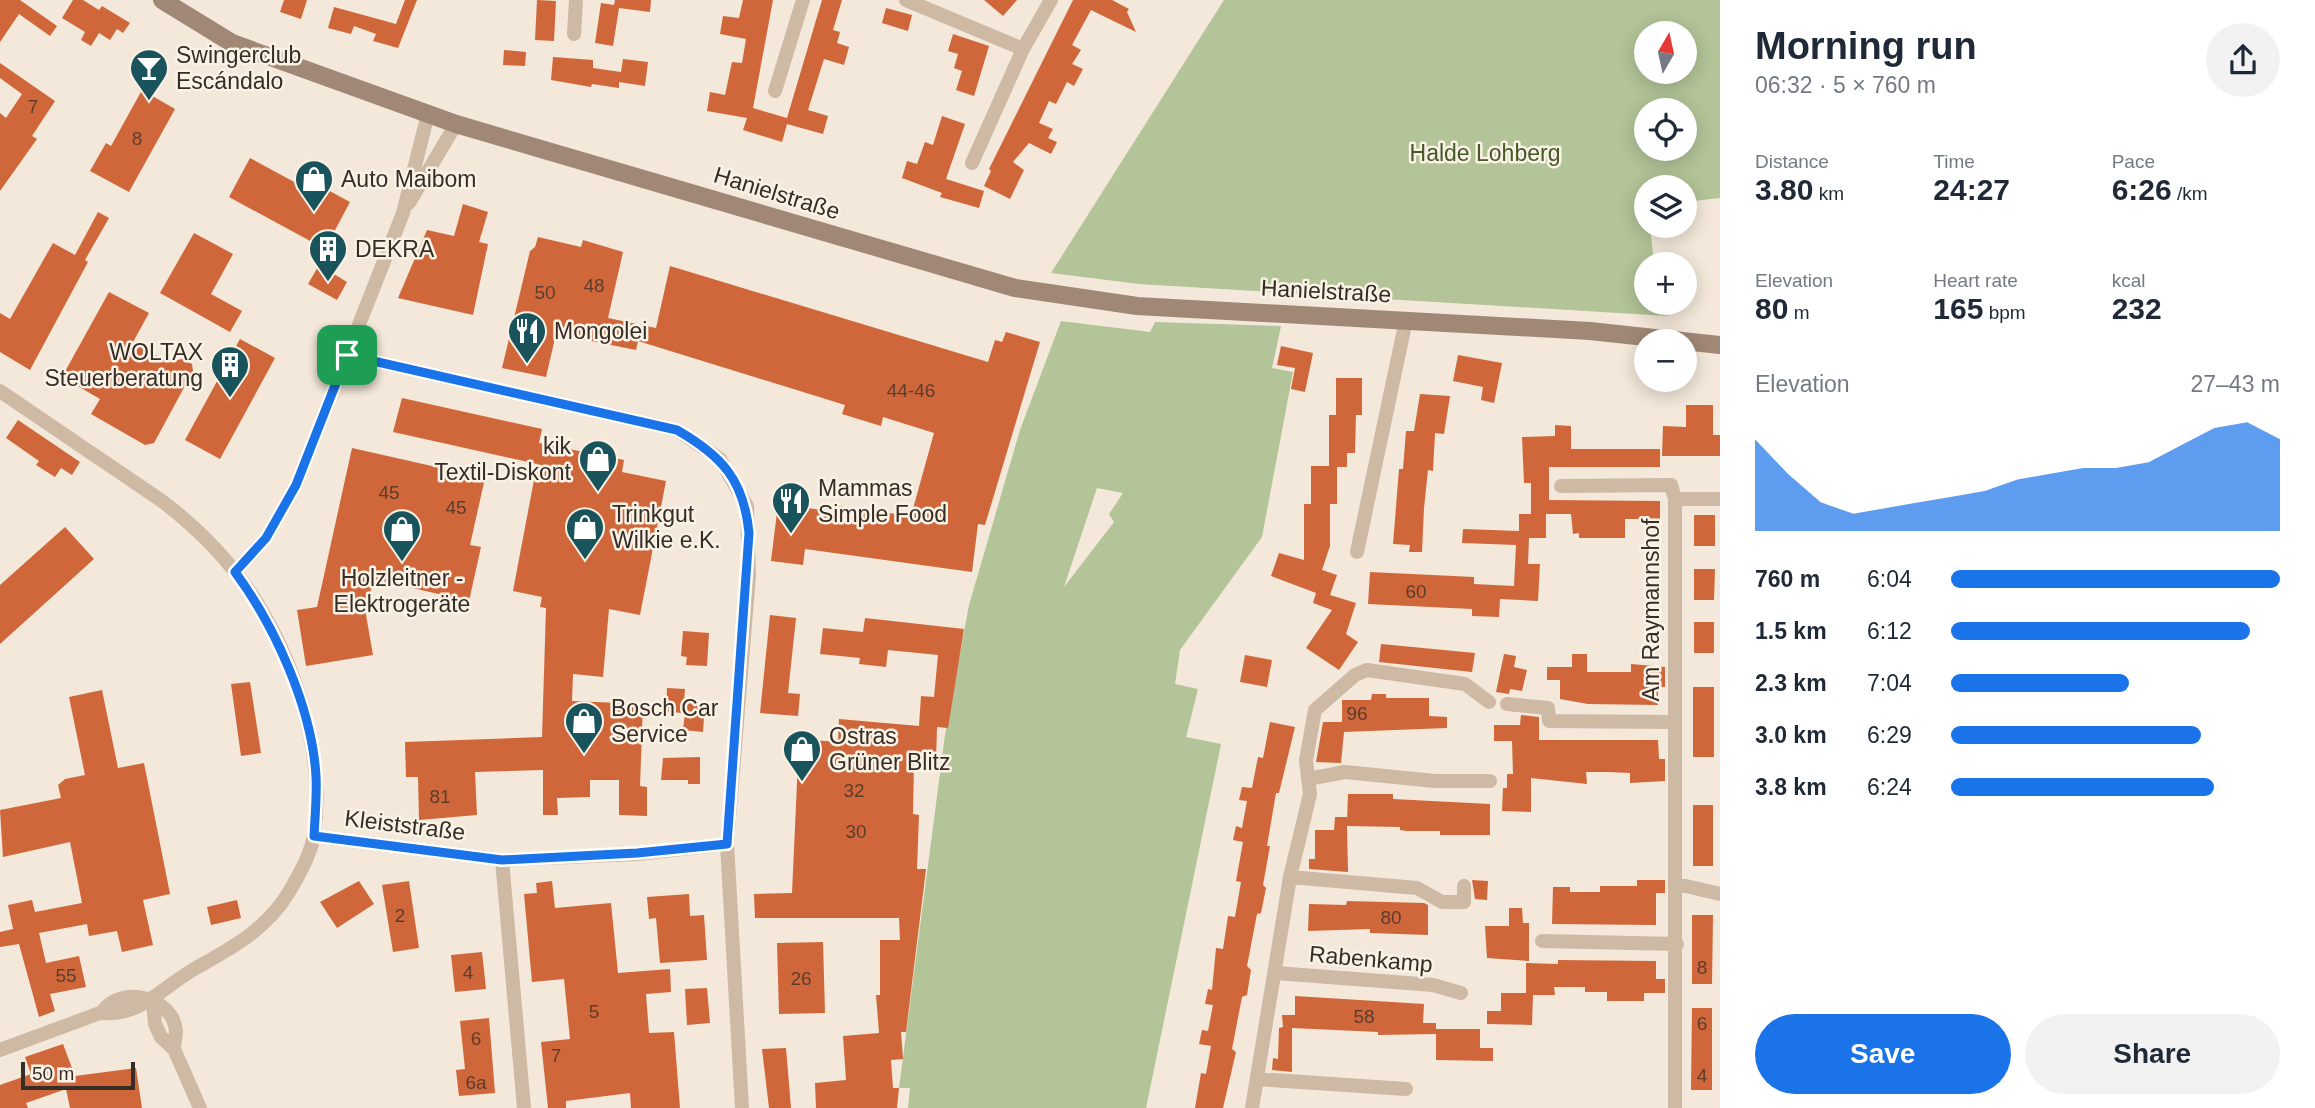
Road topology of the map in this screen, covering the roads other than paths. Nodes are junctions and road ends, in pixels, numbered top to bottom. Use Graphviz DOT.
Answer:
graph roads {
  1 [pos="162,0"];
  2 [pos="576,0"];
  3 [pos="803,0"];
  4 [pos="906,0"];
  5 [pos="1051,0"];
  6 [pos="574,34"];
  7 [pos="1023,49"];
  8 [pos="775,91"];
  9 [pos="428,114"];
  10 [pos="456,124"];
  11 [pos="972,163"];
  12 [pos="403,213"];
  13 [pos="1406,320"];
  14 [pos="1720,345"];
  15 [pos="347,355"];
  16 [pos="0,391"];
  17 [pos="1561,486"];
  18 [pos="1675,499"];
  19 [pos="1720,499"];
  20 [pos="1357,552"];
  21 [pos="235,572"];
  22 [pos="1489,702"];
  23 [pos="1507,704"];
  24 [pos="1673,722"];
  25 [pos="1308,779"];
  26 [pos="1490,781"];
  27 [pos="314,836"];
  28 [pos="727,844"];
  29 [pos="502,860"];
  30 [pos="1290,877"];
  31 [pos="1677,884"];
  32 [pos="1464,886"];
  33 [pos="1720,894"];
  34 [pos="1542,941"];
  35 [pos="1676,944"];
  36 [pos="1276,973"];
  37 [pos="1461,993"];
  38 [pos="153,1001"];
  39 [pos="0,1050"];
  40 [pos="1257,1079"];
  41 [pos="1406,1089"];
  42 [pos="200,1108"];
  43 [pos="524,1108"];
  44 [pos="742,1108"];
  45 [pos="1252,1108"];
  46 [pos="1675,1108"];
  1 -- 9 [label="main road, Hanielstraße"];
  2 -- 6 [label="street"];
  3 -- 8 [label="street"];
  4 -- 7 [label="street"];
  5 -- 7 [label="street"];
  7 -- 11 [label="street"];
  9 -- 10 [label="main road, Hanielstraße"];
  9 -- 12 [label="street"];
  10 -- 12 [label="street"];
  10 -- 13 [label="main road, Hanielstraße"];
  12 -- 15 [label="street"];
  13 -- 14 [label="main road, Hanielstraße"];
  13 -- 20 [label="street, Hanielstraße"];
  15 -- 21 [label="street"];
  15 -- 28 [label="street"];
  16 -- 21 [label="street"];
  17 -- 18 [label="street, Am Raymannshof"];
  18 -- 19 [label="street, Am Raymannshof"];
  18 -- 24 [label="street, Am Raymannshof"];
  21 -- 27 [label="street"];
  22 -- 25 [label="street, Rabenkamp"];
  23 -- 24 [label="street, Am Raymannshof"];
  24 -- 31 [label="street, Am Raymannshof"];
  25 -- 26 [label="street"];
  25 -- 30 [label="street, Rabenkamp"];
  27 -- 29 [label="street, Kleiststraße"];
  27 -- 38 [label="street, Kleiststraße"];
  28 -- 29 [label="street, Kleiststraße"];
  28 -- 44 [label="street"];
  29 -- 43 [label="street"];
  30 -- 32 [label="street"];
  30 -- 36 [label="street, Rabenkamp"];
  31 -- 33 [label="street"];
  31 -- 35 [label="street, Am Raymannshof"];
  34 -- 35 [label="street"];
  35 -- 46 [label="street, Am Raymannshof"];
  36 -- 37 [label="street, Rabenkamp"];
  36 -- 40 [label="street, Rabenkamp"];
  38 -- 39 [label="street"];
  38 -- 42 [label="street"];
  40 -- 41 [label="street"];
  40 -- 45 [label="street, Rabenkamp"];
}
